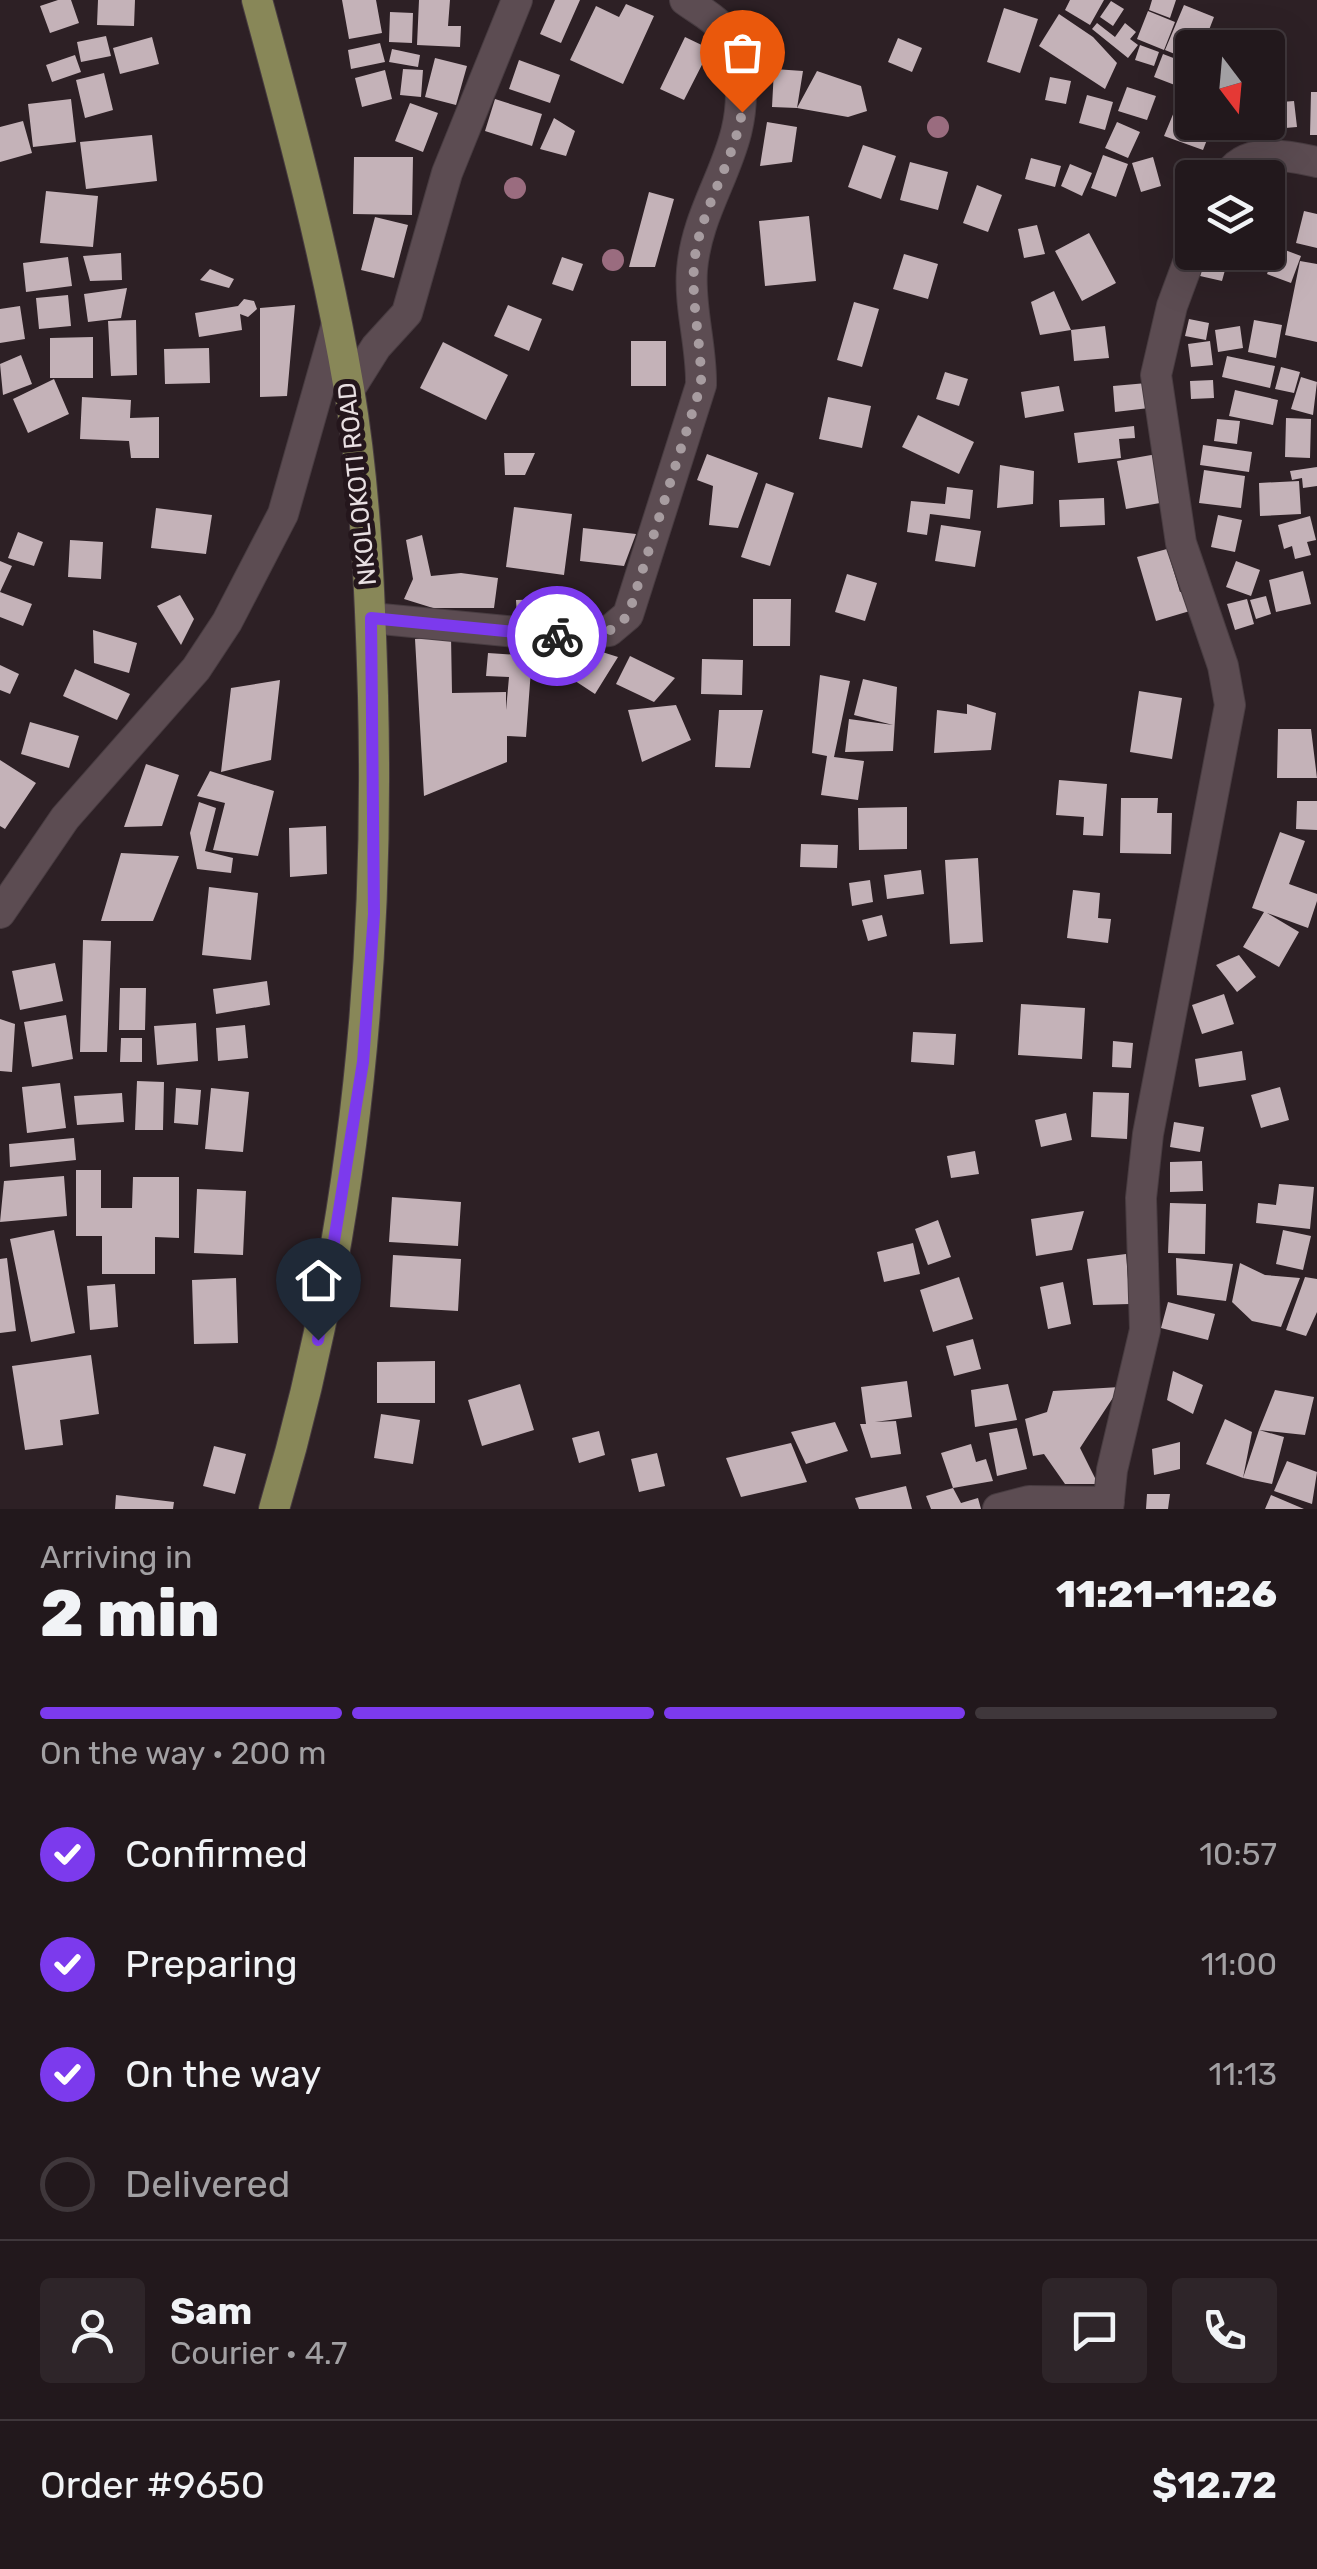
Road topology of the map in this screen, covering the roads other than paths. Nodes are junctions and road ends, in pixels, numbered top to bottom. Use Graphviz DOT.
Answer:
graph roads {
  1 [pos="257,0"];
  2 [pos="517,0"];
  3 [pos="685,0"];
  4 [pos="1249,160"];
  5 [pos="1317,162"];
  6 [pos="1185,270"];
  7 [pos="336,326"];
  8 [pos="349,390"];
  9 [pos="371,618"];
  10 [pos="0,913"];
  11 [pos="1108,1506"];
  12 [pos="274,1509"];
  13 [pos="998,1509"];
  1 -- 7 [label="main road, NKOLOKOTI ROAD"];
  2 -- 8 [label="street"];
  3 -- 9 [label="street"];
  4 -- 5 [label="street"];
  6 -- 11 [label="street"];
  7 -- 8 [label="main road, NKOLOKOTI ROAD"];
  7 -- 10 [label="street"];
  8 -- 9 [label="main road, NKOLOKOTI ROAD"];
  9 -- 12 [label="main road, NKOLOKOTI ROAD"];
  11 -- 13 [label="street"];
}
